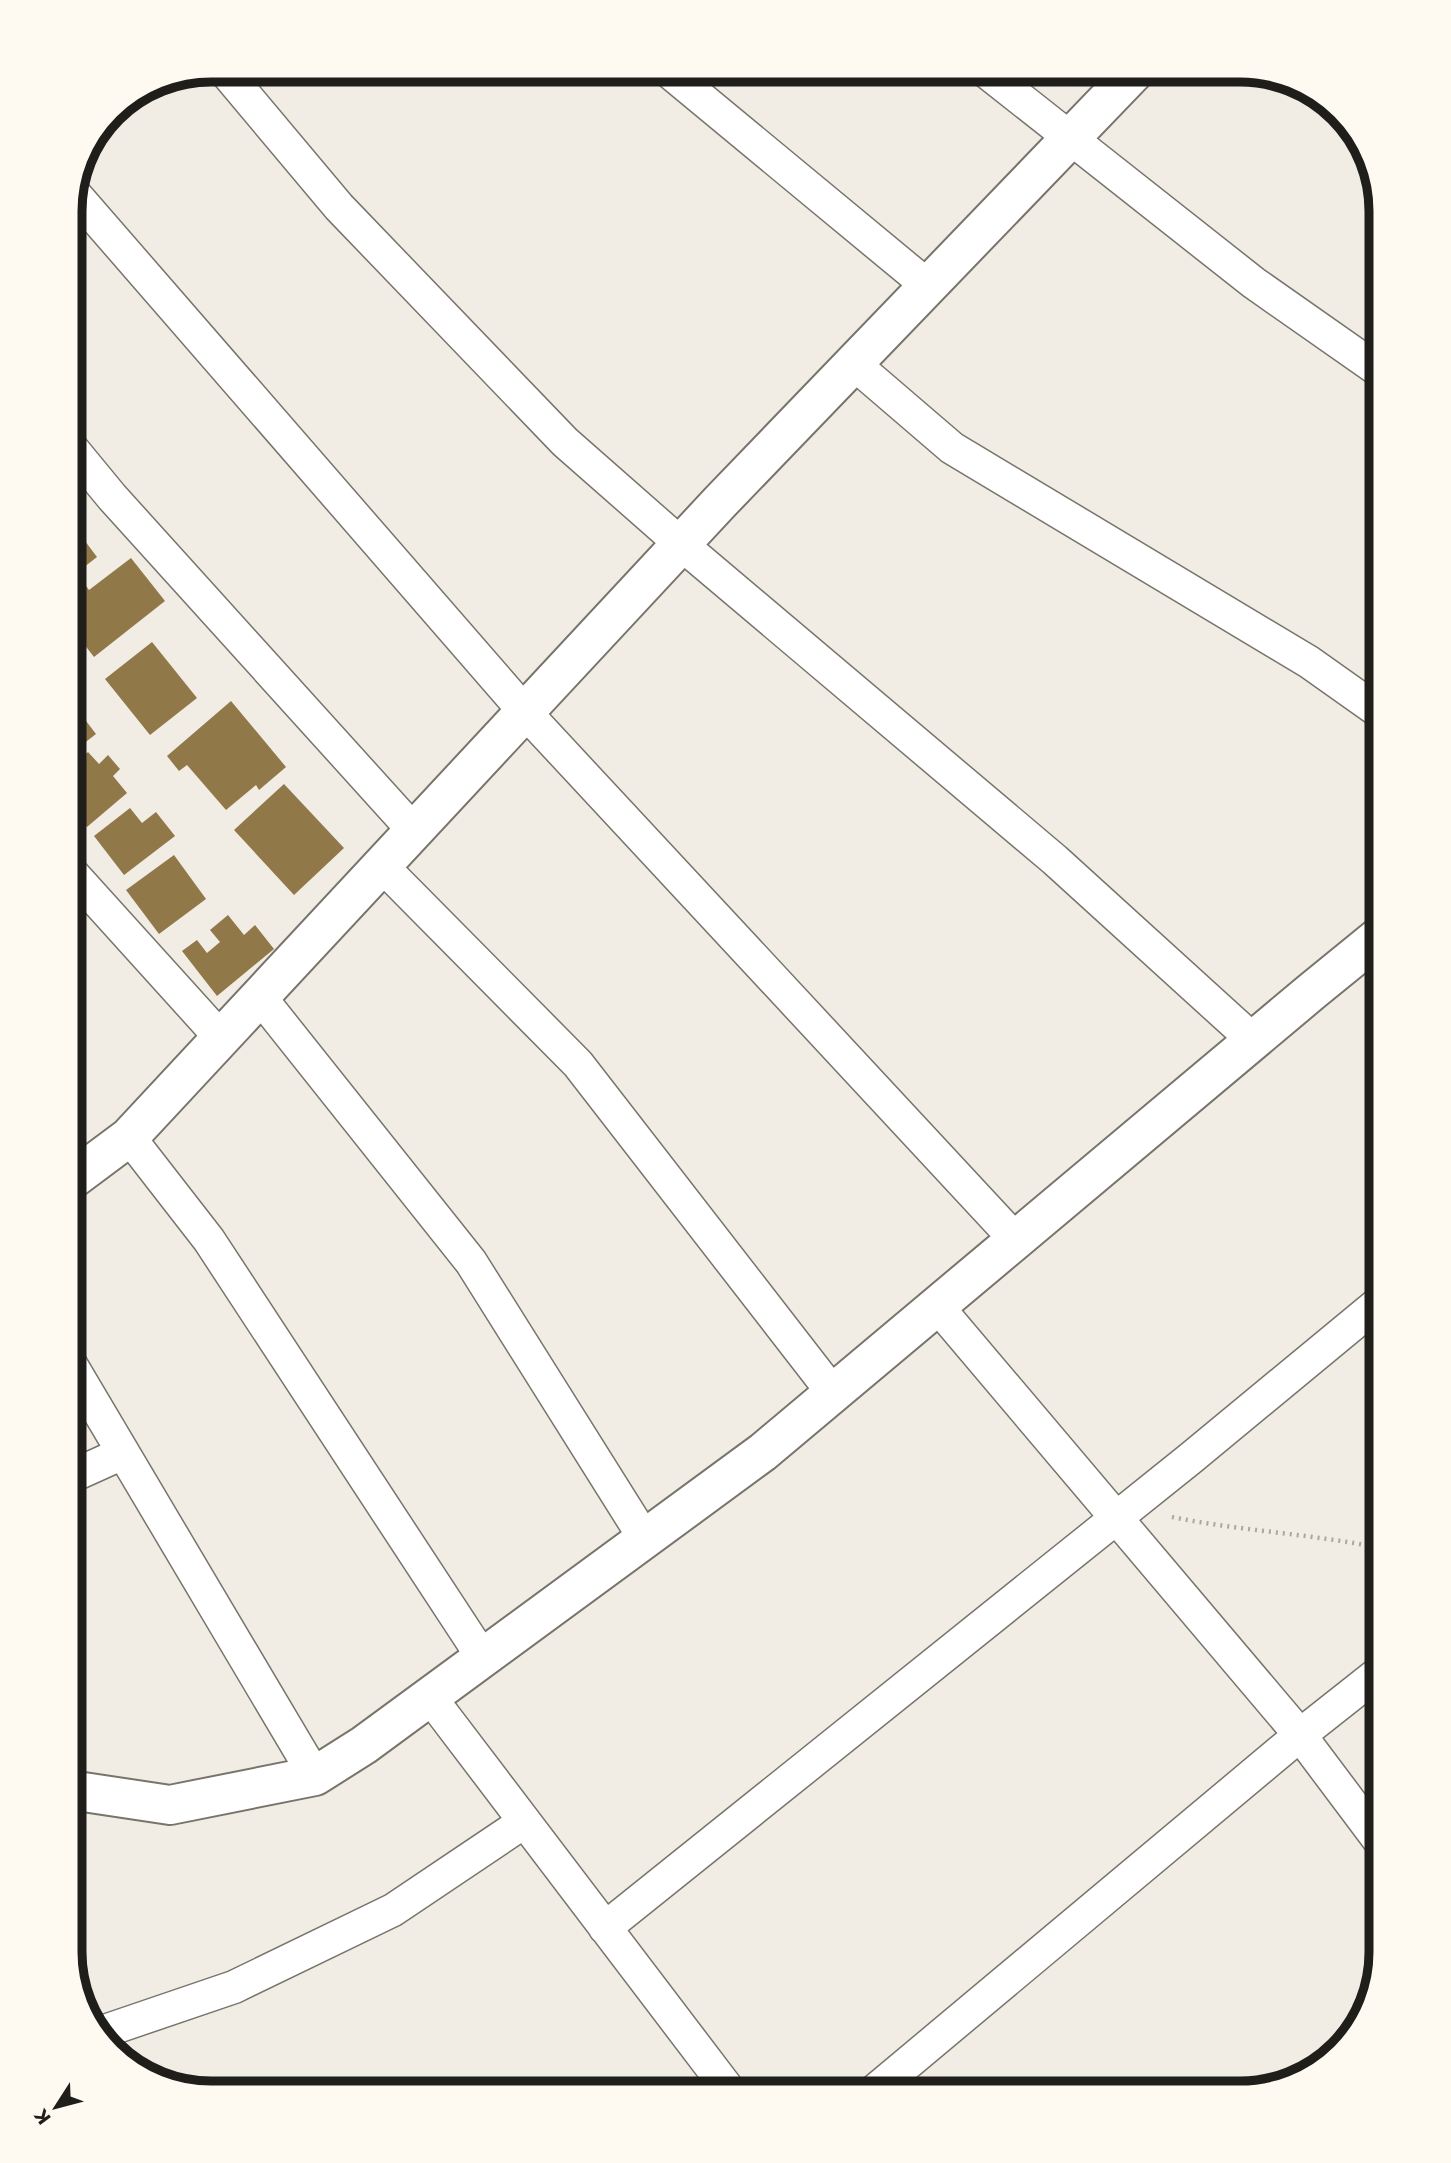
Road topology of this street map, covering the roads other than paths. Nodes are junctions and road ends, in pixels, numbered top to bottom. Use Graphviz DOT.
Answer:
graph roads {
  1 [pos="234,82"];
  2 [pos="682,82"];
  3 [pos="1000,83"];
  4 [pos="1123,83"];
  5 [pos="1070,138"];
  6 [pos="83,205"];
  7 [pos="928,286"];
  8 [pos="853,363"];
  9 [pos="1369,364"];
  10 [pos="83,461"];
  11 [pos="681,544"];
  12 [pos="1369,704"];
  13 [pos="525,712"];
  14 [pos="414,831"];
  15 [pos="382,866"];
  16 [pos="83,885"];
  17 [pos="1369,945"];
  18 [pos="260,998"];
  19 [pos="221,1038"];
  20 [pos="1253,1040"];
  21 [pos="129,1137"];
  22 [pos="82,1172"];
  23 [pos="1016,1240"];
  24 [pos="937,1306"];
  25 [pos="1369,1311"];
  26 [pos="82,1384"];
  27 [pos="833,1393"];
  28 [pos="123,1452"];
  29 [pos="82,1471"];
  30 [pos="1116,1518"];
  31 [pos="645,1539"];
  32 [pos="483,1658"];
  33 [pos="1369,1680"];
  34 [pos="430,1697"];
  35 [pos="1300,1735"];
  36 [pos="315,1776"];
  37 [pos="82,1792"];
  38 [pos="524,1822"];
  39 [pos="1369,1827"];
  40 [pos="605,1928"];
  41 [pos="109,2030"];
  42 [pos="721,2080"];
  43 [pos="887,2081"];
  1 -- 11 [label="street"];
  2 -- 7 [label="street"];
  3 -- 5 [label="street"];
  4 -- 5 [label="street"];
  5 -- 7 [label="street"];
  5 -- 9 [label="street"];
  6 -- 13 [label="street"];
  7 -- 8 [label="street"];
  8 -- 11 [label="street"];
  8 -- 12 [label="street"];
  10 -- 14 [label="street"];
  11 -- 13 [label="street"];
  11 -- 20 [label="street"];
  13 -- 14 [label="street"];
  13 -- 23 [label="street"];
  14 -- 15 [label="street"];
  15 -- 18 [label="street"];
  15 -- 27 [label="street"];
  16 -- 19 [label="street"];
  17 -- 20 [label="street"];
  18 -- 19 [label="street"];
  18 -- 31 [label="street"];
  19 -- 21 [label="street"];
  20 -- 23 [label="street"];
  21 -- 22 [label="street"];
  21 -- 32 [label="street"];
  23 -- 24 [label="street"];
  24 -- 27 [label="street"];
  24 -- 30 [label="street"];
  25 -- 30 [label="street"];
  26 -- 28 [label="street"];
  27 -- 31 [label="street"];
  28 -- 29 [label="street"];
  28 -- 36 [label="street"];
  30 -- 35 [label="street"];
  30 -- 40 [label="street"];
  31 -- 32 [label="street"];
  32 -- 34 [label="street"];
  33 -- 35 [label="street"];
  34 -- 36 [label="street"];
  34 -- 38 [label="street"];
  35 -- 39 [label="street"];
  35 -- 43 [label="street"];
  36 -- 37 [label="street"];
  38 -- 40 [label="street"];
  38 -- 41 [label="street"];
  40 -- 42 [label="street"];
}
